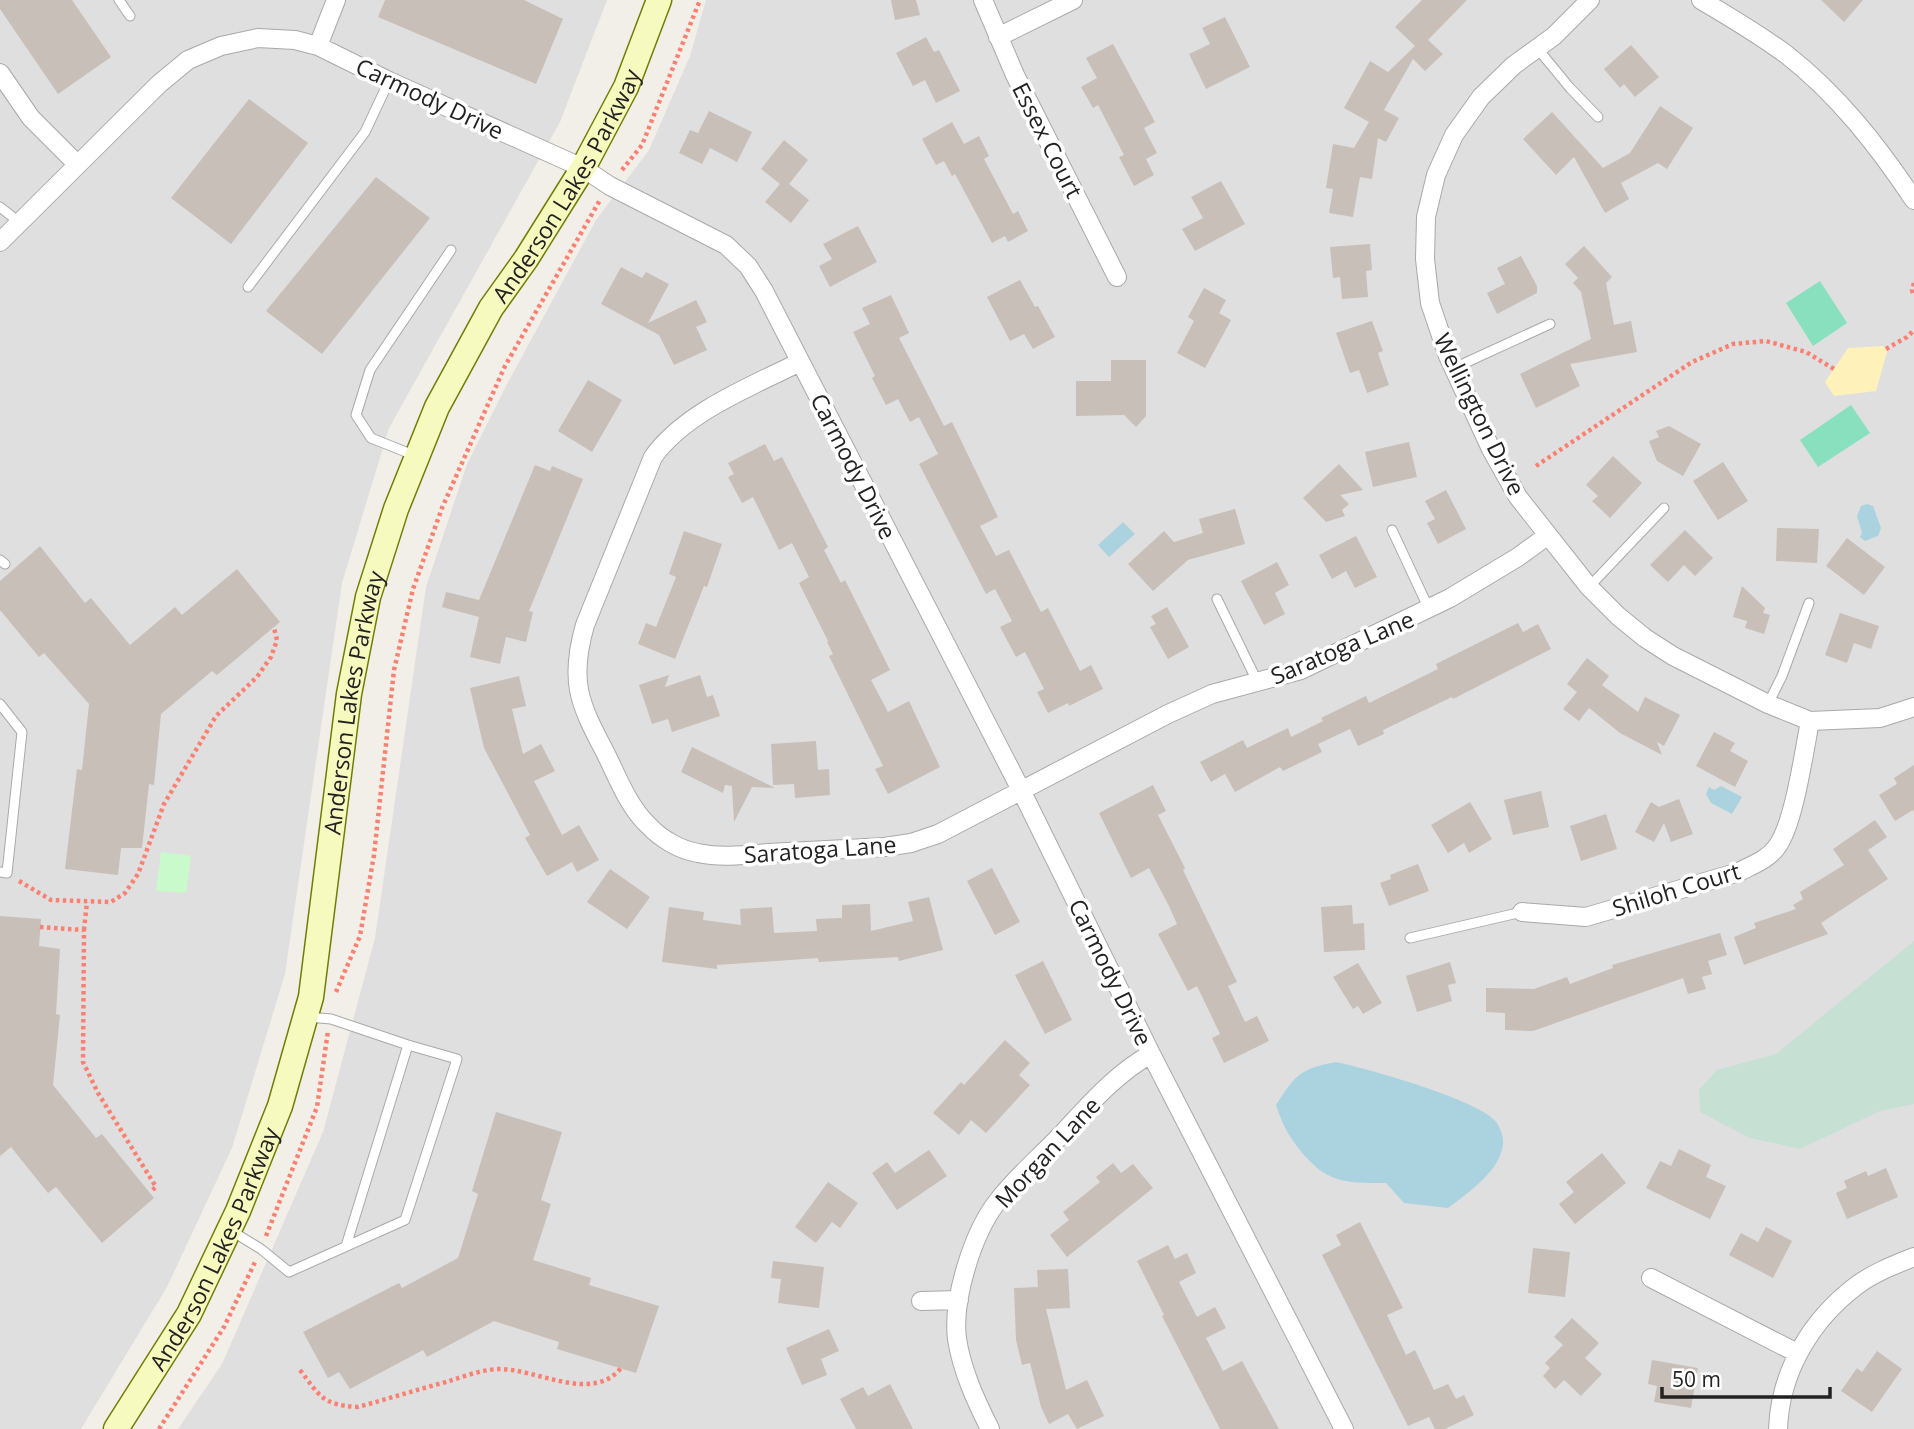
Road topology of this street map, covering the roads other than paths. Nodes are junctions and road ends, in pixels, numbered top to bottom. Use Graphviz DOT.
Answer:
graph roads {
  1 [pos="119,0"];
  2 [pos="336,0"];
  3 [pos="659,0"];
  4 [pos="983,0"];
  5 [pos="1073,0"];
  6 [pos="1590,0"];
  7 [pos="1701,0"];
  8 [pos="130,16"];
  9 [pos="998,37"];
  10 [pos="318,46"];
  11 [pos="1537,48"];
  12 [pos="0,73"];
  13 [pos="389,81"];
  14 [pos="1598,117"];
  15 [pos="77,164"];
  16 [pos="583,168"];
  17 [pos="1914,200"];
  18 [pos="0,208"];
  19 [pos="19,222"];
  20 [pos="0,242"];
  21 [pos="451,250"];
  22 [pos="1118,277"];
  23 [pos="248,287"];
  24 [pos="1550,324"];
  25 [pos="800,362"];
  26 [pos="1454,369"];
  27 [pos="416,456"];
  28 [pos="1664,508"];
  29 [pos="1392,530"];
  30 [pos="1547,536"];
  31 [pos="1589,587"];
  32 [pos="1217,599"];
  33 [pos="1809,603"];
  34 [pos="1429,609"];
  35 [pos="1258,683"];
  36 [pos="0,704"];
  37 [pos="1768,704"];
  38 [pos="1914,707"];
  39 [pos="1810,721"];
  40 [pos="1022,792"];
  41 [pos="3,873"];
  42 [pos="1522,912"];
  43 [pos="1410,939"];
  44 [pos="305,1017"];
  45 [pos="408,1045"];
  46 [pos="1152,1055"];
  47 [pos="229,1229"];
  48 [pos="346,1245"];
  49 [pos="1914,1257"];
  50 [pos="1651,1278"];
  51 [pos="960,1300"];
  52 [pos="920,1301"];
  53 [pos="1797,1353"];
  54 [pos="116,1429"];
  55 [pos="990,1429"];
  56 [pos="1344,1429"];
  57 [pos="1778,1429"];
  1 -- 8 [label="lane"];
  2 -- 10 [label="street"];
  3 -- 16 [label="street, Anderson Lakes Parkway"];
  4 -- 9 [label="street, Essex Court"];
  5 -- 9 [label="street"];
  6 -- 11 [label="street, Wellington Drive"];
  7 -- 17 [label="street"];
  9 -- 22 [label="street, Essex Court"];
  10 -- 13 [label="street, Carmody Drive"];
  10 -- 15 [label="street, Carmody Drive"];
  11 -- 14 [label="lane"];
  11 -- 26 [label="street, Wellington Drive"];
  12 -- 15 [label="street"];
  13 -- 16 [label="street, Carmody Drive"];
  13 -- 23 [label="lane"];
  15 -- 19 [label="street, Carmody Drive"];
  16 -- 25 [label="street, Carmody Drive"];
  16 -- 27 [label="street, Anderson Lakes Parkway"];
  18 -- 19 [label="lane"];
  19 -- 20 [label="street, Carmody Drive"];
  21 -- 27 [label="lane"];
  24 -- 26 [label="lane"];
  25 -- 40 [label="street, Carmody Drive"];
  25 -- 40 [label="street, Saratoga Lane"];
  26 -- 30 [label="street, Wellington Drive"];
  27 -- 44 [label="street, Anderson Lakes Parkway"];
  28 -- 31 [label="lane"];
  29 -- 34 [label="lane"];
  30 -- 31 [label="street, Wellington Drive"];
  30 -- 34 [label="street, Saratoga Lane"];
  31 -- 37 [label="street, Wellington Drive"];
  32 -- 35 [label="lane"];
  33 -- 37 [label="lane"];
  34 -- 35 [label="street, Saratoga Lane"];
  35 -- 40 [label="street, Saratoga Lane"];
  36 -- 41 [label="lane"];
  37 -- 39 [label="street, Wellington Drive"];
  38 -- 39 [label="street, Wellington Drive"];
  39 -- 42 [label="street, Shiloh Court"];
  40 -- 46 [label="street, Carmody Drive"];
  42 -- 43 [label="lane"];
  44 -- 45 [label="lane"];
  44 -- 47 [label="street, Anderson Lakes Parkway"];
  45 -- 48 [label="lane"];
  45 -- 48 [label="lane"];
  46 -- 51 [label="street, Morgan Lane"];
  46 -- 56 [label="street, Carmody Drive"];
  47 -- 48 [label="lane"];
  47 -- 54 [label="street, Anderson Lakes Parkway"];
  49 -- 53 [label="street"];
  50 -- 53 [label="street"];
  51 -- 52 [label="street"];
  51 -- 55 [label="street, Morgan Lane"];
  53 -- 57 [label="street"];
}
